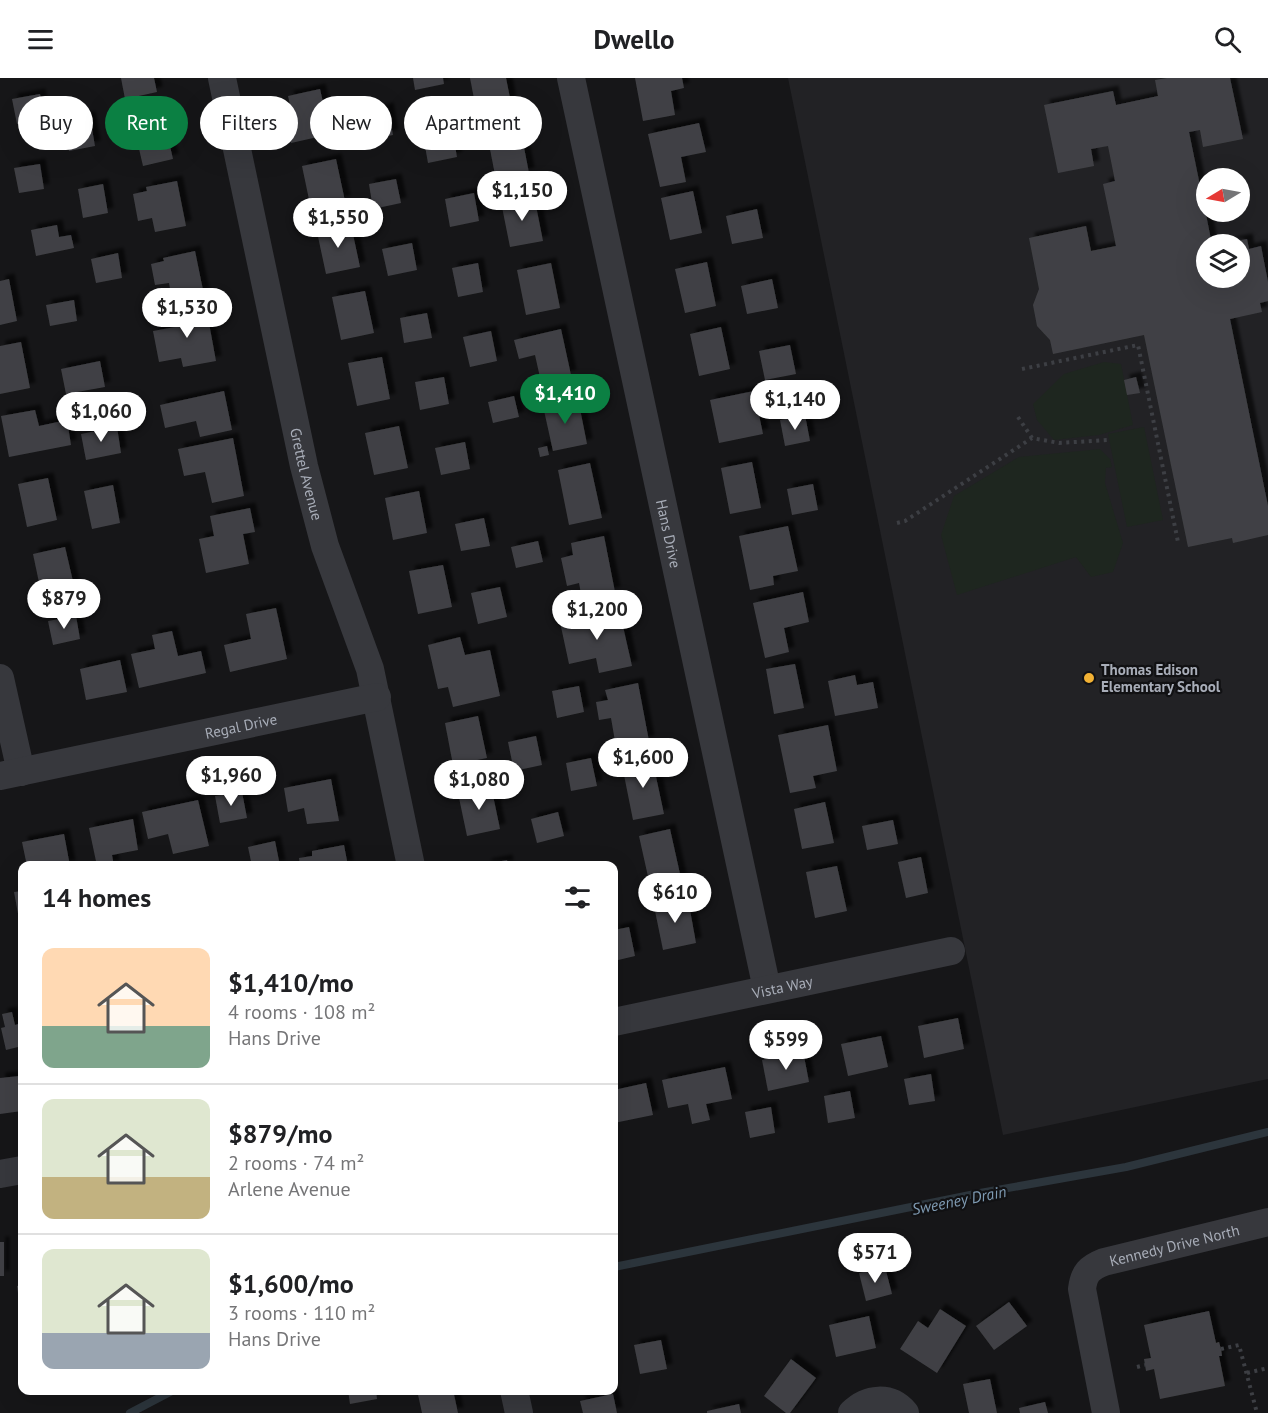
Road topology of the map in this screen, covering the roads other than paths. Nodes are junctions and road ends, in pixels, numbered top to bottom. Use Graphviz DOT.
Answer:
graph roads {
  1 [pos="222,78"];
  2 [pos="571,78"];
  3 [pos="0,678"];
  4 [pos="377,697"];
  5 [pos="10,774"];
  6 [pos="410,861"];
  7 [pos="951,951"];
  8 [pos="767,989"];
  9 [pos="618,1021"];
  10 [pos="18,1171"];
  11 [pos="0,1174"];
  12 [pos="1268,1222"];
  13 [pos="515,1395"];
  14 [pos="519,1413"];
  15 [pos="852,1413"];
  16 [pos="905,1413"];
  17 [pos="1106,1413"];
  1 -- 4 [label="street, Grettel Avenue"];
  2 -- 8 [label="street, Hans Drive"];
  3 -- 5 [label="street"];
  4 -- 5 [label="street, Regal Drive"];
  4 -- 6 [label="street, Grettel Avenue"];
  7 -- 8 [label="street, Vista Way"];
  8 -- 9 [label="street, Vista Way"];
  10 -- 11 [label="street"];
  12 -- 17 [label="street, Kennedy Drive North"];
  13 -- 14 [label="street"];
  15 -- 16 [label="street"];
}
